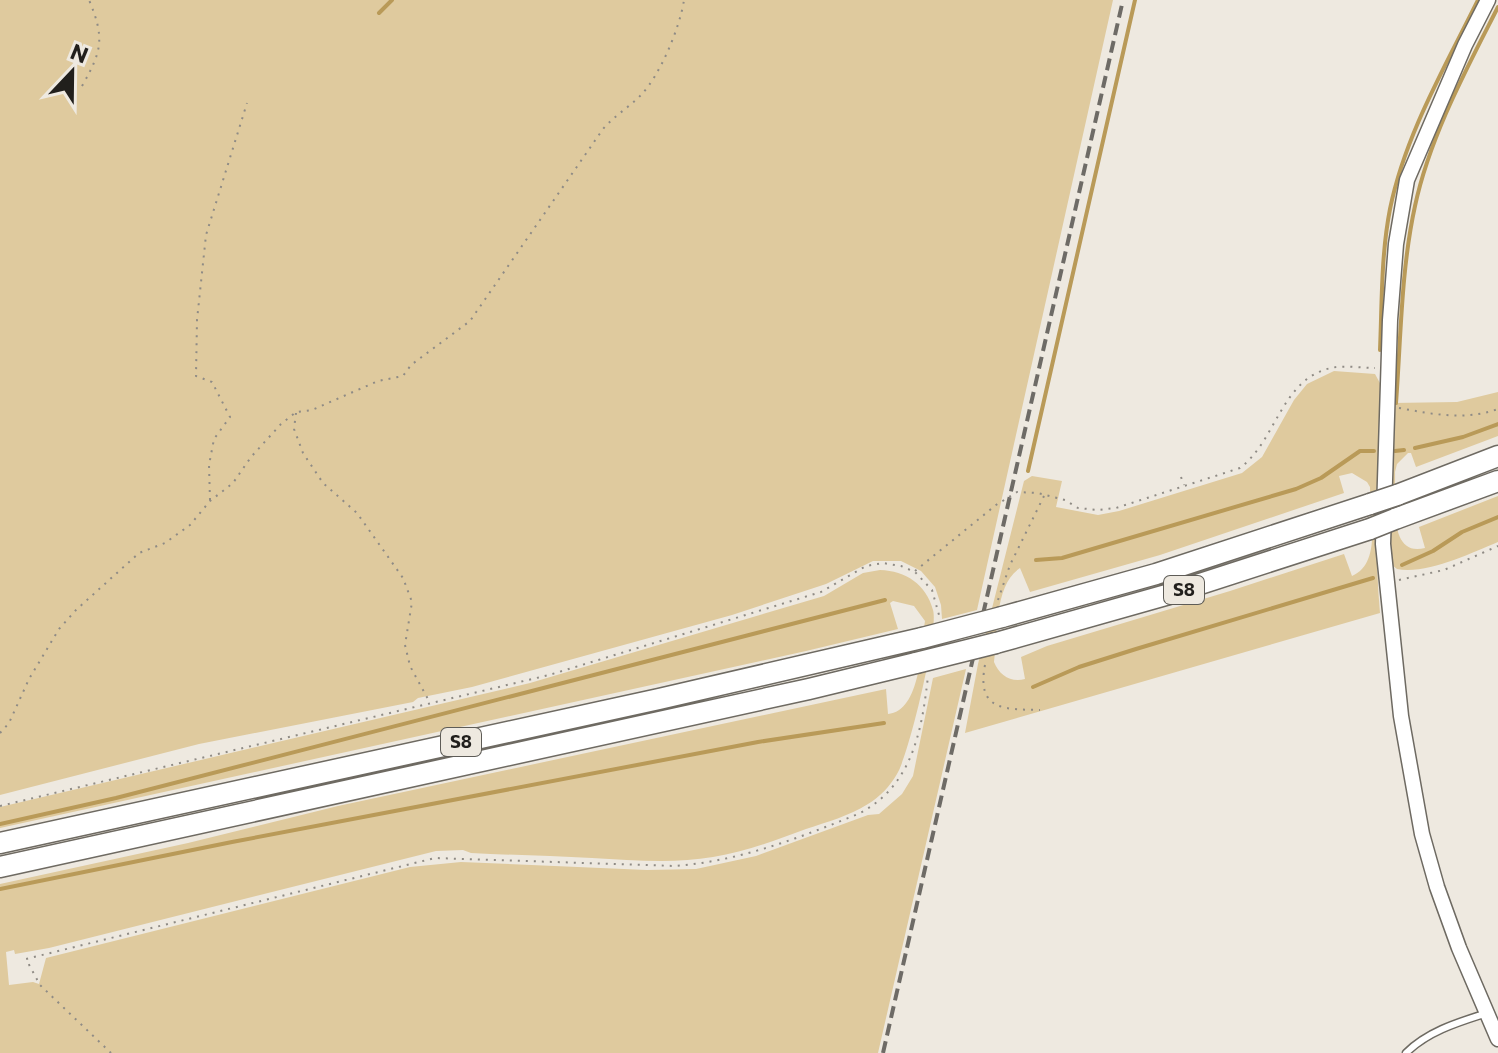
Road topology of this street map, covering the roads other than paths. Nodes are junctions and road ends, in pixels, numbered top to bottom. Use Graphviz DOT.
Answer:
graph roads {
  1 [pos="1488,0"];
  2 [pos="1498,456"];
  3 [pos="1498,481"];
  4 [pos="0,843"];
  5 [pos="0,867"];
  6 [pos="1487,1013"];
  7 [pos="1498,1039"];
  8 [pos="1406,1053"];
  1 -- 6 [label="street"];
  2 -- 4 [label="highway, S8, bridge"];
  3 -- 5 [label="highway, S8, bridge"];
  6 -- 7 [label="street"];
  6 -- 8 [label="lane"];
}
